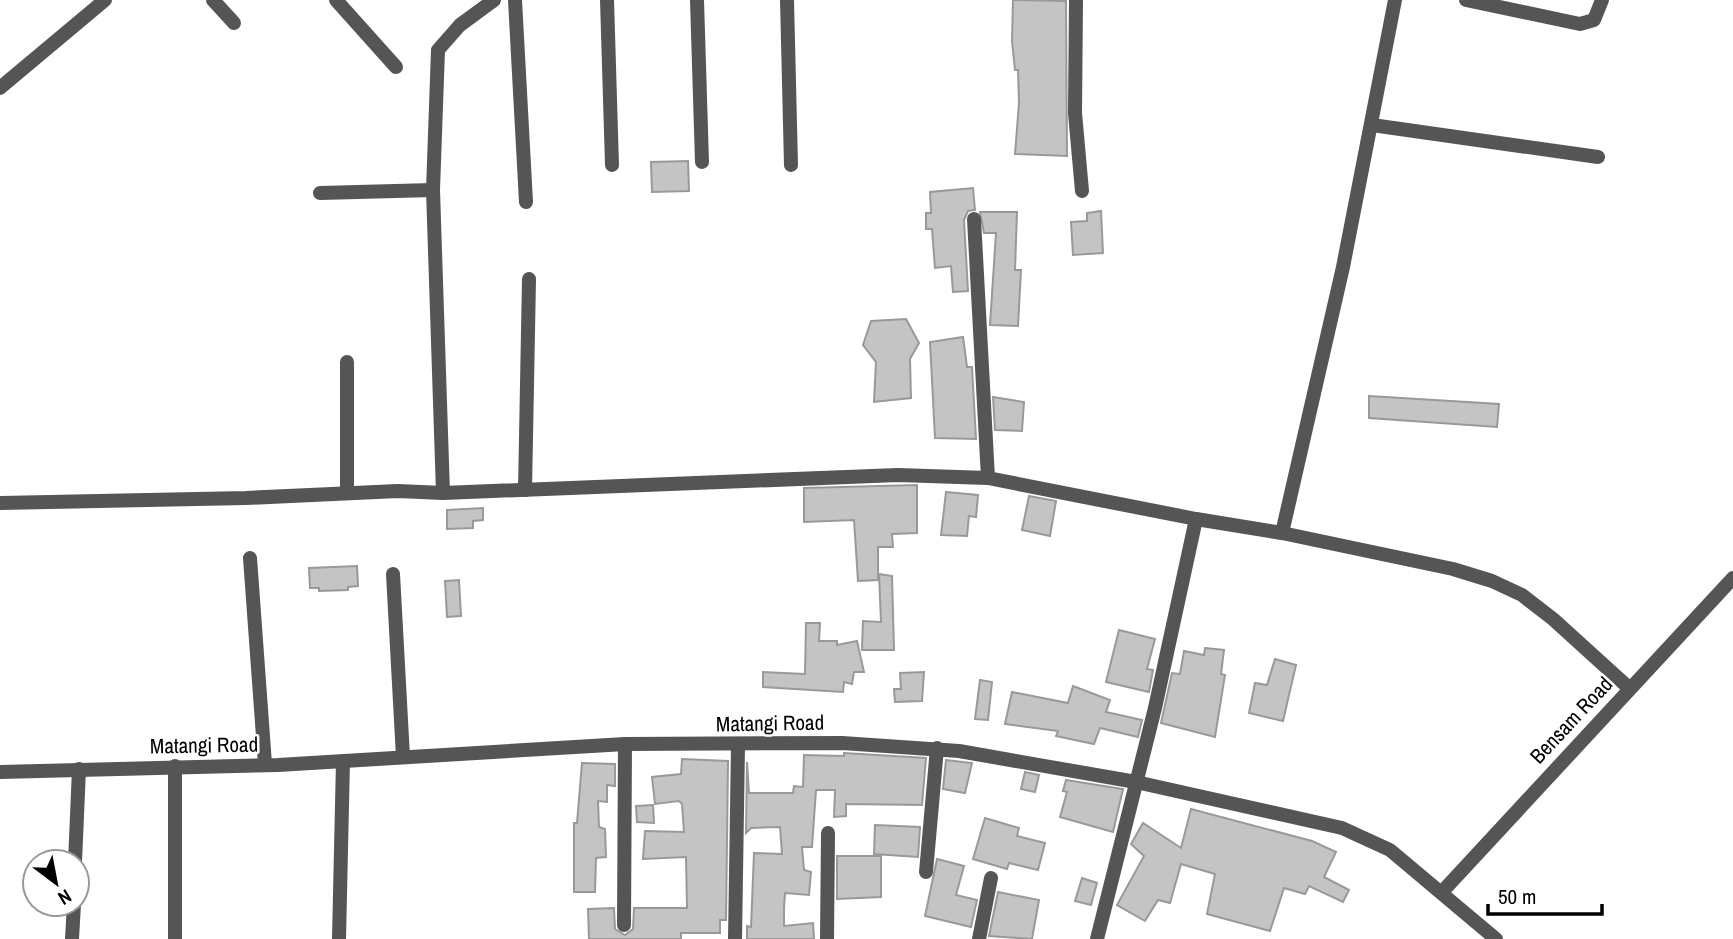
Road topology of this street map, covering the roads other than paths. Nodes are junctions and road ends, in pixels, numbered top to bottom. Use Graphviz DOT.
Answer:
graph roads {
  1 [pos="105,0"];
  2 [pos="213,0"];
  3 [pos="337,0"];
  4 [pos="494,0"];
  5 [pos="515,0"];
  6 [pos="607,0"];
  7 [pos="697,0"];
  8 [pos="787,0"];
  9 [pos="1076,0"];
  10 [pos="1395,0"];
  11 [pos="1466,0"];
  12 [pos="1602,0"];
  13 [pos="234,23"];
  14 [pos="396,67"];
  15 [pos="0,88"];
  16 [pos="1372,125"];
  17 [pos="1598,157"];
  18 [pos="702,162"];
  19 [pos="612,165"];
  20 [pos="791,165"];
  21 [pos="433,190"];
  22 [pos="1082,191"];
  23 [pos="320,193"];
  24 [pos="526,202"];
  25 [pos="974,219"];
  26 [pos="529,279"];
  27 [pos="347,362"];
  28 [pos="988,478"];
  29 [pos="525,490"];
  30 [pos="346,493"];
  31 [pos="443,493"];
  32 [pos="0,502"];
  33 [pos="1196,519"];
  34 [pos="1282,533"];
  35 [pos="250,558"];
  36 [pos="393,574"];
  37 [pos="1733,578"];
  38 [pos="1629,688"];
  39 [pos="625,744"];
  40 [pos="738,745"];
  41 [pos="937,748"];
  42 [pos="403,758"];
  43 [pos="343,761"];
  44 [pos="265,764"];
  45 [pos="175,766"];
  46 [pos="79,769"];
  47 [pos="0,772"];
  48 [pos="1136,782"];
  49 [pos="828,833"];
  50 [pos="76,848"];
  51 [pos="926,872"];
  52 [pos="991,878"];
  53 [pos="1442,892"];
  54 [pos="73,918"];
  55 [pos="624,925"];
  56 [pos="72,939"];
  57 [pos="175,939"];
  58 [pos="339,939"];
  59 [pos="735,939"];
  60 [pos="827,939"];
  61 [pos="979,939"];
  62 [pos="1097,939"];
  63 [pos="1496,939"];
  1 -- 15 [label="street"];
  2 -- 13 [label="street"];
  3 -- 14 [label="street"];
  4 -- 21 [label="street"];
  5 -- 24 [label="street"];
  6 -- 19 [label="street"];
  7 -- 18 [label="street"];
  8 -- 20 [label="street"];
  9 -- 22 [label="street"];
  10 -- 16 [label="street"];
  11 -- 12 [label="street"];
  16 -- 17 [label="street"];
  16 -- 34 [label="street"];
  21 -- 23 [label="street"];
  21 -- 31 [label="street"];
  25 -- 28 [label="street"];
  26 -- 29 [label="street"];
  27 -- 30 [label="street"];
  28 -- 29 [label="street"];
  28 -- 33 [label="street"];
  29 -- 31 [label="street"];
  30 -- 31 [label="street"];
  30 -- 32 [label="street"];
  33 -- 34 [label="street"];
  33 -- 48 [label="street"];
  34 -- 38 [label="street"];
  35 -- 44 [label="street"];
  36 -- 42 [label="street"];
  37 -- 38 [label="street, Bensam Road"];
  38 -- 53 [label="street, Bensam Road"];
  39 -- 40 [label="street, Matangi Road"];
  39 -- 42 [label="street, Matangi Road"];
  39 -- 55 [label="street"];
  40 -- 41 [label="street, Matangi Road"];
  40 -- 59 [label="street"];
  41 -- 48 [label="street, Matangi Road"];
  41 -- 51 [label="street"];
  42 -- 43 [label="street, Matangi Road"];
  43 -- 44 [label="street, Matangi Road"];
  43 -- 58 [label="street"];
  44 -- 45 [label="street, Matangi Road"];
  45 -- 46 [label="street, Matangi Road"];
  45 -- 57 [label="street"];
  46 -- 47 [label="street, Matangi Road"];
  46 -- 50 [label="street"];
  48 -- 53 [label="street, Matangi Road"];
  48 -- 62 [label="street"];
  49 -- 60 [label="street"];
  52 -- 61 [label="street"];
  53 -- 63 [label="street, Matangi Road"];
  54 -- 56 [label="street"];
}
